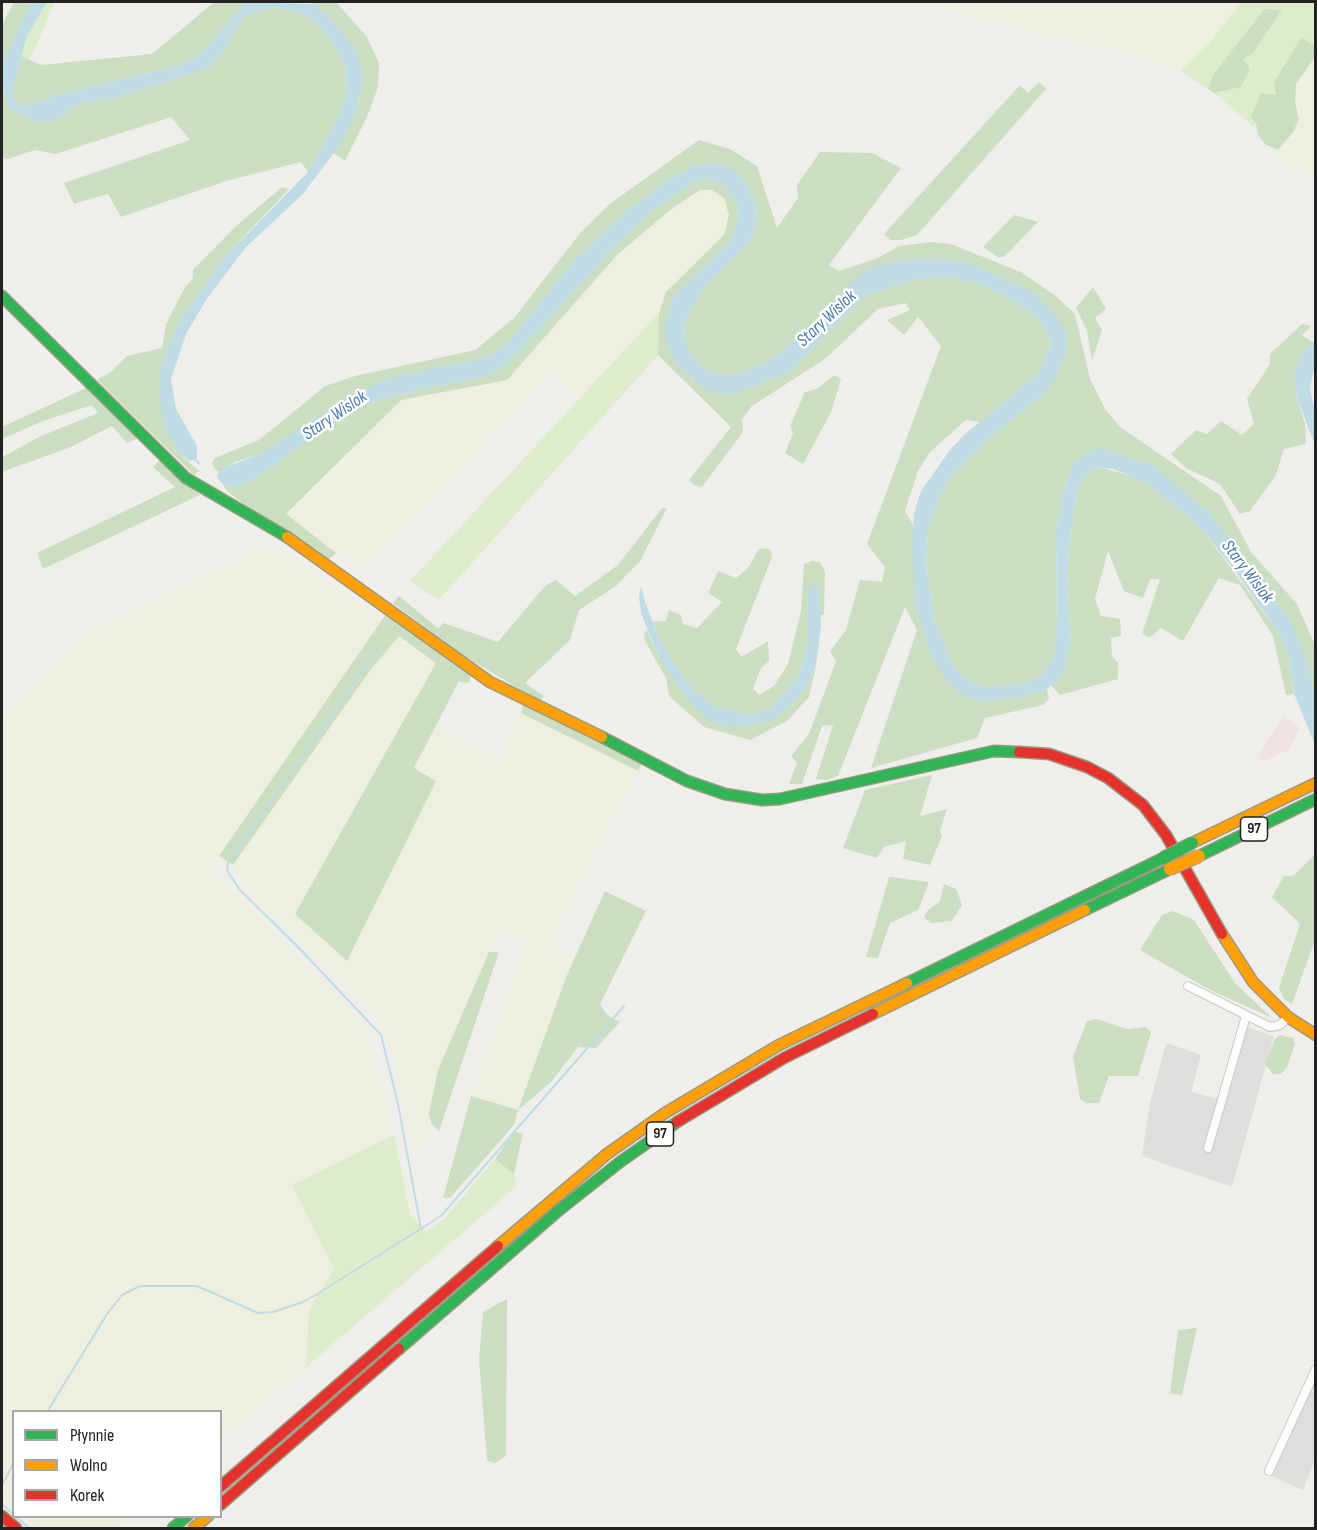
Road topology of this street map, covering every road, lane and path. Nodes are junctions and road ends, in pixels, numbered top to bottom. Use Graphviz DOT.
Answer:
graph roads {
  1 [pos="2,296"];
  2 [pos="1316,783"];
  3 [pos="1313,800"];
  4 [pos="1188,986"];
  5 [pos="1246,1016"];
  6 [pos="1288,1017"];
  7 [pos="1316,1035"];
  8 [pos="1208,1148"];
  9 [pos="1316,1369"];
  10 [pos="1269,1471"];
  11 [pos="222,1485"];
  12 [pos="222,1503"];
  13 [pos="2,1516"];
  14 [pos="185,1518"];
  15 [pos="206,1518"];
  16 [pos="16,1528"];
  17 [pos="173,1528"];
  18 [pos="194,1528"];
  1 -- 6 [label="main road"];
  2 -- 11 [label="main road, 97, bridge"];
  3 -- 12 [label="main road, 97, bridge"];
  4 -- 5 [label="street"];
  5 -- 6 [label="street"];
  5 -- 8 [label="street"];
  6 -- 7 [label="main road"];
  9 -- 10 [label="street"];
  13 -- 16 [label="main road"];
  14 -- 17 [label="main road"];
  15 -- 18 [label="main road"];
}
